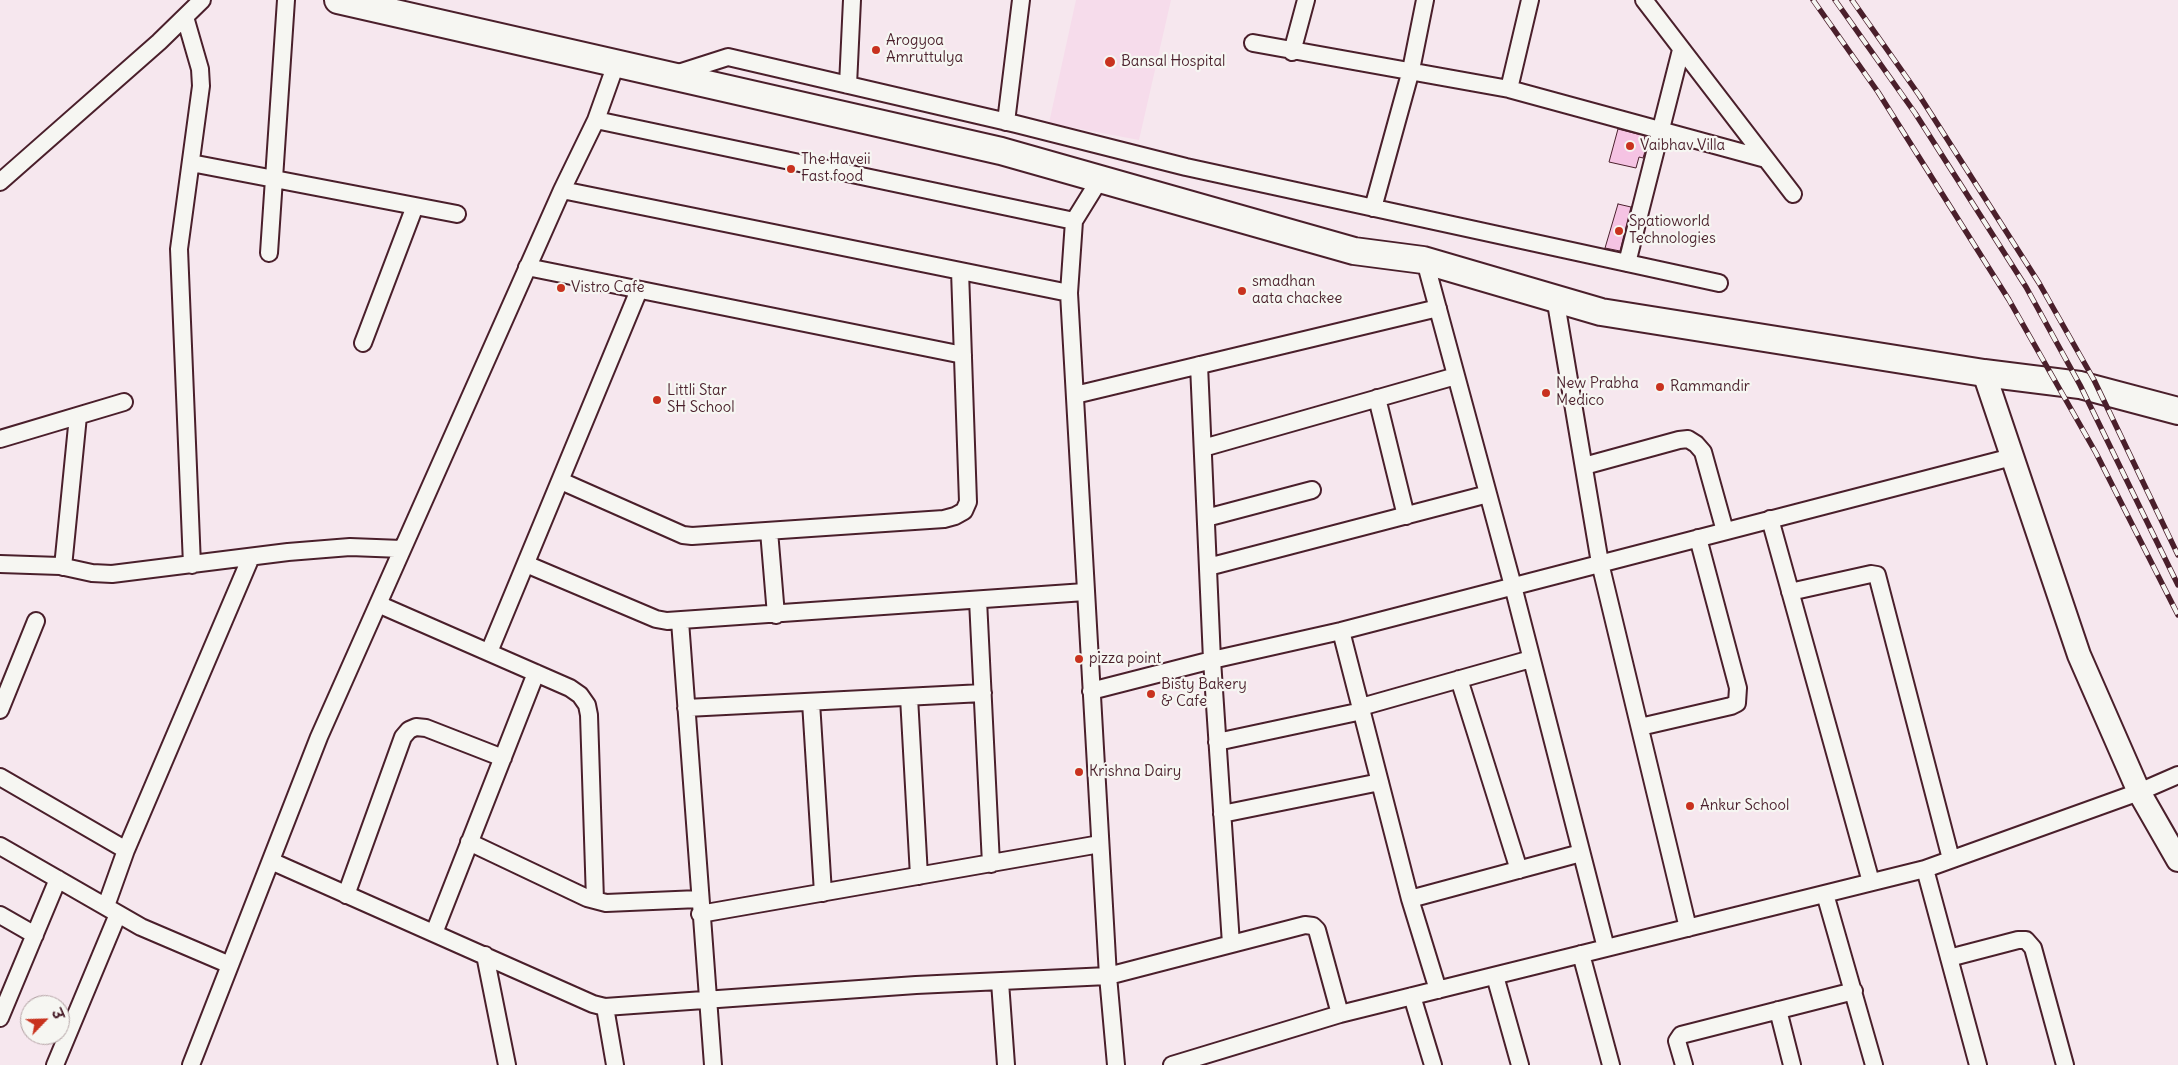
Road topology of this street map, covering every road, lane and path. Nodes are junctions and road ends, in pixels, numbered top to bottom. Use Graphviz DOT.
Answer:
graph roads {
  1 [pos="202,0"];
  2 [pos="286,0"];
  3 [pos="852,0"];
  4 [pos="1020,0"];
  5 [pos="1306,0"];
  6 [pos="1425,0"];
  7 [pos="1530,0"];
  8 [pos="1644,0"];
  9 [pos="350,1"];
  10 [pos="185,17"];
  11 [pos="1253,43"];
  12 [pos="1681,50"];
  13 [pos="1292,52"];
  14 [pos="616,64"];
  15 [pos="1411,70"];
  16 [pos="668,76"];
  17 [pos="848,85"];
  18 [pos="1509,89"];
  19 [pos="596,120"];
  20 [pos="1006,122"];
  21 [pos="1661,130"];
  22 [pos="1766,159"];
  23 [pos="191,163"];
  24 [pos="274,179"];
  25 [pos="1100,179"];
  26 [pos="0,182"];
  27 [pos="562,190"];
  28 [pos="1794,194"];
  29 [pos="415,206"];
  30 [pos="1373,208"];
  31 [pos="457,214"];
  32 [pos="1074,221"];
  33 [pos="269,253"];
  34 [pos="1627,263"];
  35 [pos="527,267"];
  36 [pos="960,271"];
  37 [pos="1428,272"];
  38 [pos="1719,283"];
  39 [pos="639,290"];
  40 [pos="1069,293"];
  41 [pos="1555,297"];
  42 [pos="1438,308"];
  43 [pos="363,343"];
  44 [pos="963,355"];
  45 [pos="1199,365"];
  46 [pos="1984,373"];
  47 [pos="1456,376"];
  48 [pos="1074,395"];
  49 [pos="1377,398"];
  50 [pos="124,402"];
  51 [pos="2178,411"];
  52 [pos="78,416"];
  53 [pos="0,439"];
  54 [pos="1203,448"];
  55 [pos="2012,457"];
  56 [pos="1584,466"];
  57 [pos="561,481"];
  58 [pos="1312,490"];
  59 [pos="1488,494"];
  60 [pos="1406,516"];
  61 [pos="1206,518"];
  62 [pos="1770,519"];
  63 [pos="769,531"];
  64 [pos="1725,531"];
  65 [pos="1698,538"];
  66 [pos="402,549"];
  67 [pos="252,557"];
  68 [pos="1600,563"];
  69 [pos="0,564"];
  70 [pos="526,564"];
  71 [pos="192,565"];
  72 [pos="63,567"];
  73 [pos="1208,567"];
  74 [pos="1513,586"];
  75 [pos="1085,592"];
  76 [pos="1790,592"];
  77 [pos="978,600"];
  78 [pos="378,604"];
  79 [pos="776,615"];
  80 [pos="36,621"];
  81 [pos="680,621"];
  82 [pos="1342,630"];
  83 [pos="489,652"];
  84 [pos="1531,659"];
  85 [pos="1212,660"];
  86 [pos="536,673"];
  87 [pos="1459,679"];
  88 [pos="1091,691"];
  89 [pos="982,693"];
  90 [pos="910,696"];
  91 [pos="811,702"];
  92 [pos="686,708"];
  93 [pos="1361,709"];
  94 [pos="0,710"];
  95 [pos="1640,727"];
  96 [pos="1217,742"];
  97 [pos="502,758"];
  98 [pos="2178,775"];
  99 [pos="0,777"];
  100 [pos="1380,782"];
  101 [pos="2139,792"];
  102 [pos="1222,814"];
  103 [pos="469,842"];
  104 [pos="1100,844"];
  105 [pos="0,846"];
  106 [pos="126,850"];
  107 [pos="1581,852"];
  108 [pos="1952,859"];
  109 [pos="2178,860"];
  110 [pos="270,861"];
  111 [pos="991,864"];
  112 [pos="1925,869"];
  113 [pos="1519,870"];
  114 [pos="919,876"];
  115 [pos="58,879"];
  116 [pos="1871,882"];
  117 [pos="822,893"];
  118 [pos="1825,894"];
  119 [pos="346,895"];
  120 [pos="1410,899"];
  121 [pos="595,900"];
  122 [pos="700,906"];
  123 [pos="112,910"];
  124 [pos="0,915"];
  125 [pos="1688,928"];
  126 [pos="434,933"];
  127 [pos="35,935"];
  128 [pos="1231,944"];
  129 [pos="1606,948"];
  130 [pos="1581,954"];
  131 [pos="485,955"];
  132 [pos="1949,958"];
  133 [pos="230,965"];
  134 [pos="1108,976"];
  135 [pos="1495,976"];
  136 [pos="1000,982"];
  137 [pos="1438,990"];
  138 [pos="1854,991"];
  139 [pos="1412,996"];
  140 [pos="706,999"];
  141 [pos="605,1007"];
  142 [pos="1778,1010"];
  143 [pos="1340,1014"];
  144 [pos="0,1018"];
  145 [pos="55,1065"];
  146 [pos="192,1065"];
  147 [pos="507,1065"];
  148 [pos="615,1065"];
  149 [pos="713,1065"];
  150 [pos="1006,1065"];
  151 [pos="1116,1065"];
  152 [pos="1172,1065"];
  153 [pos="1433,1065"];
  154 [pos="1520,1065"];
  155 [pos="1611,1065"];
  156 [pos="1684,1065"];
  157 [pos="1792,1065"];
  158 [pos="1874,1065"];
  159 [pos="1978,1065"];
  160 [pos="2065,1065"];
  1 -- 10 [label="street"];
  2 -- 24 [label="street"];
  3 -- 17 [label="street"];
  4 -- 20 [label="street"];
  5 -- 13 [label="street"];
  6 -- 15 [label="street"];
  7 -- 18 [label="street"];
  8 -- 12 [label="street"];
  9 -- 14 [label="highway"];
  10 -- 23 [label="street"];
  10 -- 26 [label="street"];
  11 -- 13 [label="street"];
  12 -- 21 [label="street"];
  12 -- 22 [label="street"];
  13 -- 15 [label="street"];
  14 -- 16 [label="highway"];
  14 -- 19 [label="street"];
  15 -- 18 [label="street"];
  15 -- 30 [label="street"];
  16 -- 17 [label="street"];
  16 -- 25 [label="highway"];
  17 -- 20 [label="street"];
  18 -- 21 [label="street"];
  19 -- 27 [label="street"];
  19 -- 32 [label="street"];
  20 -- 30 [label="street"];
  21 -- 22 [label="street"];
  21 -- 34 [label="street"];
  22 -- 28 [label="street"];
  23 -- 24 [label="street"];
  23 -- 71 [label="street"];
  24 -- 29 [label="street"];
  24 -- 33 [label="street"];
  25 -- 32 [label="street"];
  25 -- 41 [label="highway"];
  27 -- 35 [label="street"];
  27 -- 36 [label="street"];
  29 -- 31 [label="street"];
  29 -- 43 [label="street"];
  30 -- 34 [label="street"];
  32 -- 40 [label="street"];
  34 -- 38 [label="street"];
  35 -- 39 [label="street"];
  35 -- 66 [label="street"];
  36 -- 40 [label="street"];
  36 -- 44 [label="street"];
  37 -- 42 [label="street"];
  39 -- 44 [label="street"];
  39 -- 57 [label="street"];
  40 -- 48 [label="street"];
  41 -- 46 [label="highway"];
  41 -- 56 [label="street"];
  42 -- 45 [label="street"];
  42 -- 47 [label="street"];
  44 -- 63 [label="street"];
  45 -- 48 [label="street"];
  45 -- 54 [label="street"];
  46 -- 51 [label="highway"];
  46 -- 55 [label="main road"];
  47 -- 49 [label="street"];
  47 -- 59 [label="street"];
  48 -- 75 [label="street"];
  49 -- 54 [label="street"];
  49 -- 60 [label="street"];
  50 -- 52 [label="street"];
  52 -- 53 [label="street"];
  52 -- 72 [label="street"];
  54 -- 61 [label="street"];
  55 -- 62 [label="street"];
  55 -- 101 [label="main road"];
  56 -- 64 [label="street"];
  56 -- 68 [label="street"];
  57 -- 63 [label="street"];
  57 -- 70 [label="street"];
  58 -- 61 [label="street"];
  59 -- 60 [label="street"];
  59 -- 74 [label="street"];
  60 -- 73 [label="street"];
  61 -- 73 [label="street"];
  62 -- 64 [label="street"];
  62 -- 76 [label="street"];
  63 -- 79 [label="street"];
  64 -- 65 [label="street"];
  65 -- 68 [label="street"];
  65 -- 95 [label="street"];
  66 -- 67 [label="street"];
  66 -- 78 [label="street"];
  67 -- 71 [label="street"];
  67 -- 106 [label="street"];
  68 -- 74 [label="street"];
  68 -- 95 [label="street"];
  69 -- 72 [label="street"];
  70 -- 81 [label="street"];
  70 -- 83 [label="street"];
  71 -- 72 [label="street"];
  73 -- 85 [label="street"];
  74 -- 82 [label="street"];
  74 -- 84 [label="street"];
  75 -- 77 [label="street"];
  75 -- 88 [label="street"];
  76 -- 108 [label="street"];
  76 -- 116 [label="street"];
  77 -- 79 [label="street"];
  77 -- 89 [label="street"];
  78 -- 83 [label="street"];
  78 -- 110 [label="street"];
  79 -- 81 [label="street"];
  80 -- 94 [label="street"];
  81 -- 92 [label="street"];
  82 -- 85 [label="street"];
  82 -- 93 [label="street"];
  83 -- 86 [label="street"];
  84 -- 87 [label="street"];
  84 -- 107 [label="street"];
  85 -- 88 [label="street"];
  85 -- 96 [label="street"];
  86 -- 97 [label="street"];
  86 -- 121 [label="street"];
  87 -- 93 [label="street"];
  87 -- 113 [label="street"];
  88 -- 104 [label="street"];
  89 -- 90 [label="street"];
  89 -- 111 [label="street"];
  90 -- 91 [label="street"];
  90 -- 114 [label="street"];
  91 -- 92 [label="street"];
  91 -- 117 [label="street"];
  92 -- 122 [label="street"];
  93 -- 96 [label="street"];
  93 -- 100 [label="street"];
  95 -- 125 [label="street"];
  96 -- 102 [label="street"];
  97 -- 103 [label="street"];
  97 -- 119 [label="street"];
  98 -- 101 [label="street"];
  99 -- 106 [label="street"];
  100 -- 102 [label="street"];
  100 -- 120 [label="street"];
  101 -- 108 [label="street"];
  101 -- 109 [label="main road"];
  102 -- 128 [label="street"];
  103 -- 121 [label="street"];
  103 -- 126 [label="street"];
  104 -- 111 [label="street"];
  104 -- 134 [label="street"];
  105 -- 115 [label="street"];
  106 -- 123 [label="street"];
  107 -- 113 [label="street"];
  107 -- 129 [label="street"];
  108 -- 112 [label="street"];
  110 -- 119 [label="street"];
  110 -- 133 [label="street"];
  111 -- 114 [label="street"];
  112 -- 116 [label="street"];
  112 -- 132 [label="street"];
  113 -- 120 [label="street"];
  114 -- 117 [label="street"];
  115 -- 123 [label="street"];
  115 -- 127 [label="street"];
  116 -- 118 [label="street"];
  117 -- 122 [label="street"];
  118 -- 125 [label="street"];
  118 -- 138 [label="street"];
  119 -- 126 [label="street"];
  120 -- 137 [label="street"];
  121 -- 122 [label="street"];
  122 -- 140 [label="street"];
  123 -- 133 [label="street"];
  123 -- 145 [label="street"];
  124 -- 127 [label="street"];
  125 -- 129 [label="street"];
  126 -- 131 [label="street"];
  127 -- 144 [label="street"];
  128 -- 134 [label="street"];
  128 -- 143 [label="street"];
  129 -- 130 [label="street"];
  130 -- 135 [label="street"];
  130 -- 155 [label="street"];
  131 -- 141 [label="street"];
  131 -- 147 [label="street"];
  132 -- 159 [label="street"];
  132 -- 160 [label="street"];
  133 -- 146 [label="street"];
  134 -- 136 [label="street"];
  134 -- 151 [label="street"];
  135 -- 137 [label="street"];
  135 -- 154 [label="street"];
  136 -- 140 [label="street"];
  136 -- 150 [label="street"];
  137 -- 139 [label="street"];
  138 -- 142 [label="street"];
  138 -- 158 [label="street"];
  139 -- 143 [label="street"];
  139 -- 153 [label="street"];
  140 -- 141 [label="street"];
  140 -- 149 [label="street"];
  141 -- 148 [label="street"];
  142 -- 156 [label="street"];
  142 -- 157 [label="street"];
  143 -- 152 [label="street"];
}
